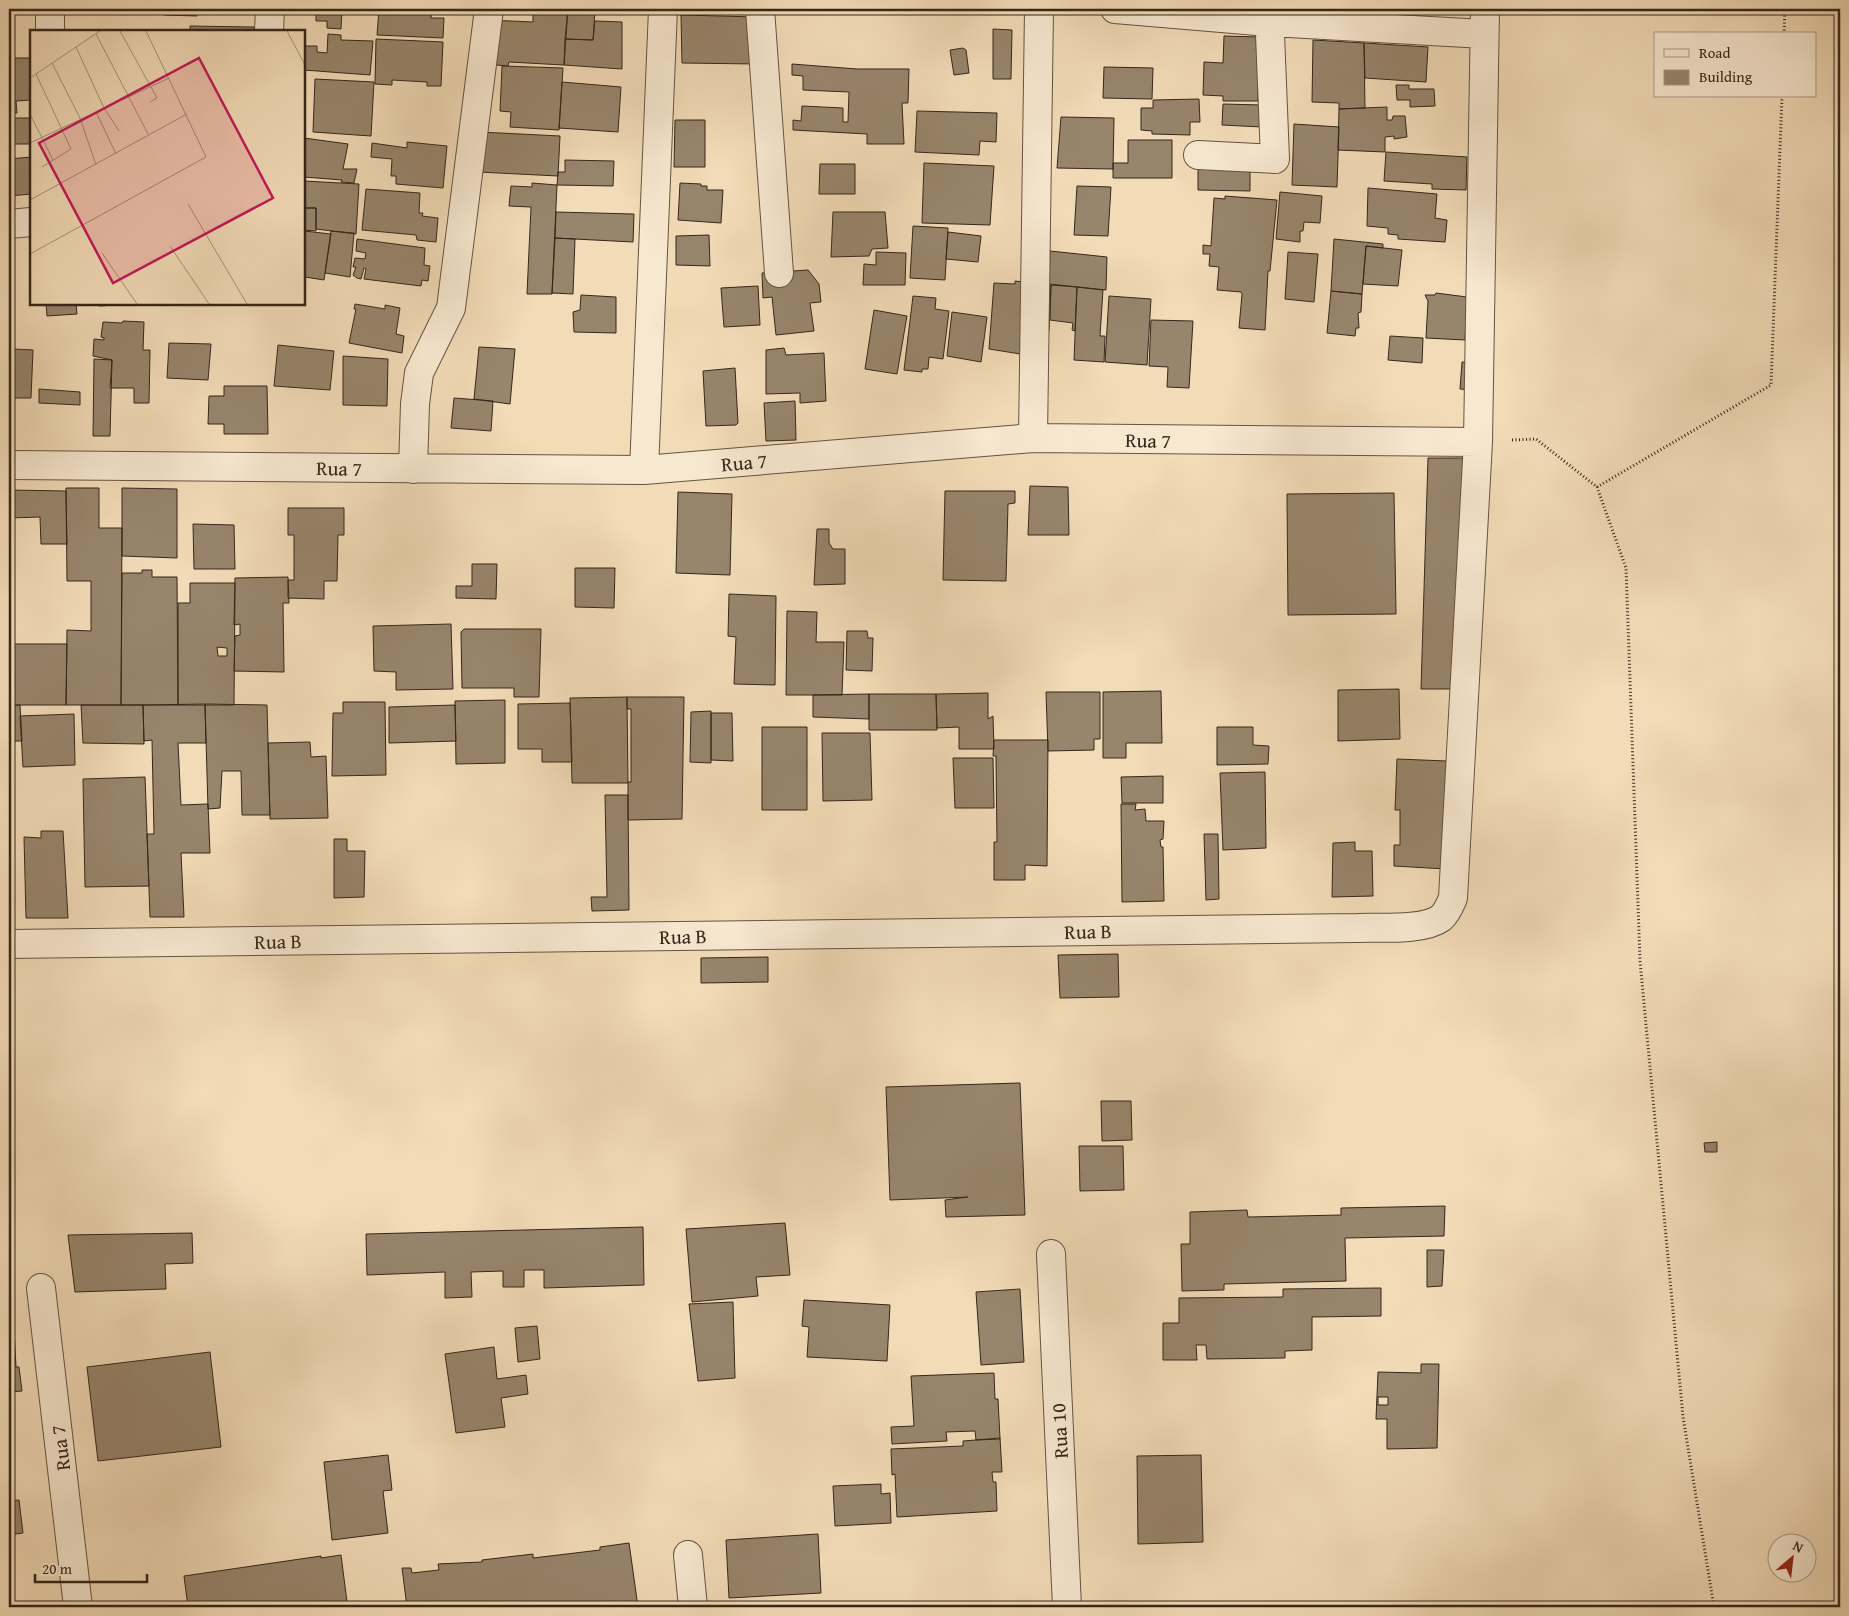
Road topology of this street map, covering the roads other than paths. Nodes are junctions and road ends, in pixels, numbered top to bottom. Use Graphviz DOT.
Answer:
graph roads {
  1 [pos="50,9"];
  2 [pos="270,9"];
  3 [pos="489,9"];
  4 [pos="663,9"];
  5 [pos="760,9"];
  6 [pos="1039,9"];
  7 [pos="1115,9"];
  8 [pos="1269,15"];
  9 [pos="1485,21"];
  10 [pos="50,30"];
  11 [pos="269,30"];
  12 [pos="1198,155"];
  13 [pos="30,222"];
  14 [pos="9,224"];
  15 [pos="779,273"];
  16 [pos="1033,438"];
  17 [pos="1478,442"];
  18 [pos="9,465"];
  19 [pos="413,469"];
  20 [pos="644,470"];
  21 [pos="9,944"];
  22 [pos="1051,1254"];
  23 [pos="41,1288"];
  24 [pos="688,1555"];
  25 [pos="78,1607"];
  26 [pos="693,1607"];
  27 [pos="1067,1607"];
  1 -- 10 [label="street"];
  2 -- 11 [label="street"];
  3 -- 19 [label="street"];
  4 -- 20 [label="street"];
  5 -- 15 [label="street"];
  6 -- 16 [label="street"];
  7 -- 8 [label="street"];
  8 -- 9 [label="street"];
  8 -- 12 [label="street"];
  9 -- 17 [label="street, Rua B"];
  13 -- 14 [label="street"];
  16 -- 17 [label="street, Rua 7"];
  16 -- 20 [label="street, Rua 7"];
  17 -- 21 [label="street, Rua B"];
  18 -- 19 [label="street, Rua 7"];
  19 -- 20 [label="street, Rua 7"];
  22 -- 27 [label="street, Rua 10"];
  23 -- 25 [label="street, Rua 7"];
  24 -- 26 [label="street"];
}
